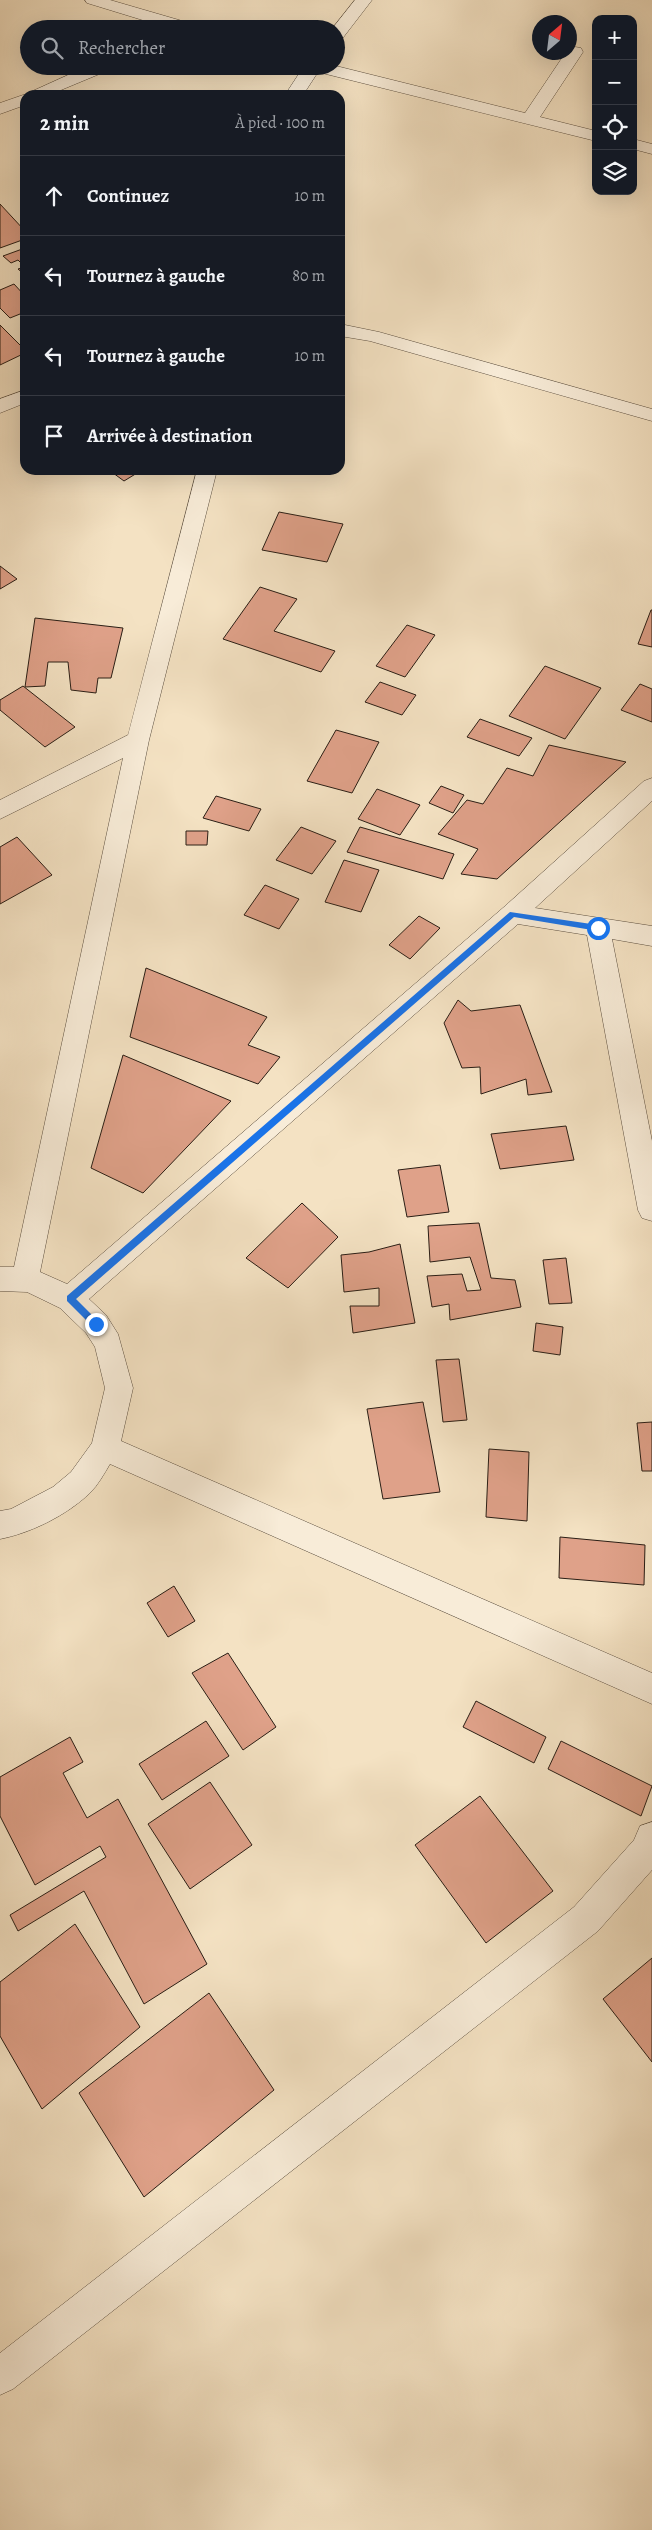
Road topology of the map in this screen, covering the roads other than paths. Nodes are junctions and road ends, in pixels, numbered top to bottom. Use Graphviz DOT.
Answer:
graph roads {
  1 [pos="93,0"];
  2 [pos="364,0"];
  3 [pos="160,20"];
  4 [pos="345,24"];
  5 [pos="570,60"];
  6 [pos="345,74"];
  7 [pos="82,75"];
  8 [pos="308,75"];
  9 [pos="46,90"];
  10 [pos="297,90"];
  11 [pos="20,101"];
  12 [pos="0,109"];
  13 [pos="529,120"];
  14 [pos="592,135"];
  15 [pos="637,145"];
  16 [pos="652,149"];
  17 [pos="345,331"];
  18 [pos="20,398"];
  19 [pos="0,406"];
  20 [pos="652,415"];
  21 [pos="206,475"];
  22 [pos="138,740"];
  23 [pos="652,787"];
  24 [pos="0,810"];
  25 [pos="513,914"];
  26 [pos="598,928"];
  27 [pos="652,936"];
  28 [pos="652,1210"];
  29 [pos="12,1279"];
  30 [pos="70,1299"];
  31 [pos="105,1448"];
  32 [pos="0,1525"];
  33 [pos="652,1689"];
  34 [pos="652,1838"];
  35 [pos="0,2376"];
  1 -- 3 [label="street"];
  2 -- 4 [label="street"];
  5 -- 13 [label="street"];
  6 -- 13 [label="street"];
  7 -- 9 [label="street"];
  8 -- 10 [label="street"];
  11 -- 12 [label="street"];
  13 -- 14 [label="street"];
  15 -- 16 [label="street"];
  17 -- 20 [label="street"];
  18 -- 19 [label="street"];
  21 -- 22 [label="street"];
  22 -- 24 [label="street"];
  22 -- 29 [label="street"];
  23 -- 25 [label="street"];
  25 -- 26 [label="street"];
  25 -- 30 [label="street"];
  26 -- 27 [label="street"];
  26 -- 28 [label="street"];
  29 -- 30 [label="street"];
  30 -- 31 [label="street"];
  31 -- 32 [label="street"];
  31 -- 33 [label="street"];
  34 -- 35 [label="street"];
}
